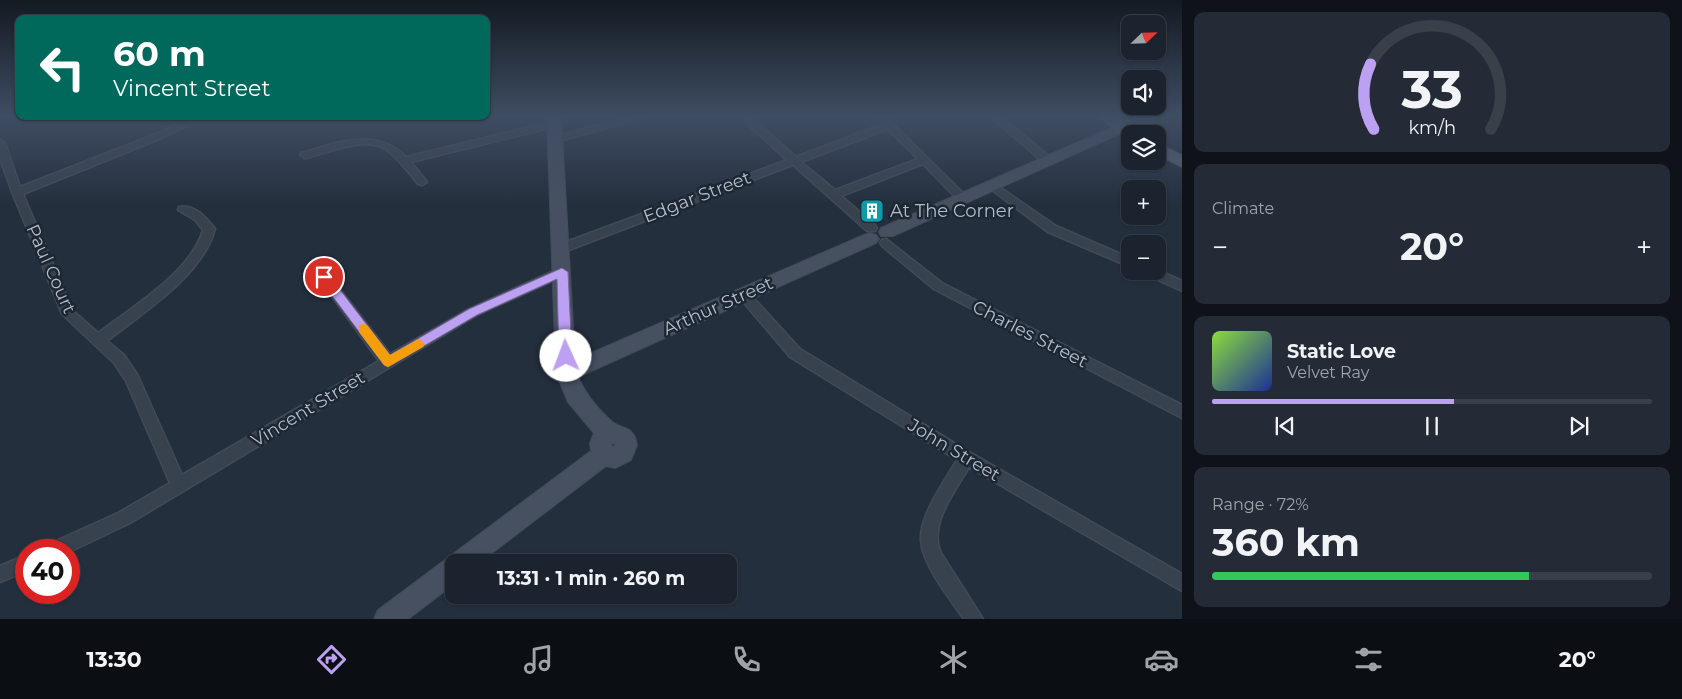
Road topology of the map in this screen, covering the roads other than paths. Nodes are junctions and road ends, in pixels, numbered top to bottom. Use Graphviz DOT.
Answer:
graph roads {
  1 [pos="1,146"];
  2 [pos="134,146"];
  3 [pos="348,146"];
  4 [pos="386,146"];
  5 [pos="471,146"];
  6 [pos="556,146"];
  7 [pos="777,146"];
  8 [pos="833,146"];
  9 [pos="910,146"];
  10 [pos="1030,146"];
  11 [pos="1082,146"];
  12 [pos="1166,153"];
  13 [pos="305,155"];
  14 [pos="1166,159"];
  15 [pos="793,160"];
  16 [pos="925,160"];
  17 [pos="1047,160"];
  18 [pos="403,161"];
  19 [pos="1182,162"];
  20 [pos="1182,168"];
  21 [pos="422,182"];
  22 [pos="992,185"];
  23 [pos="17,192"];
  24 [pos="832,195"];
  25 [pos="964,198"];
  26 [pos="183,210"];
  27 [pos="879,235"];
  28 [pos="562,248"];
  29 [pos="1121,259"];
  30 [pos="562,272"];
  31 [pos="324,277"];
  32 [pos="1166,279"];
  33 [pos="1182,286"];
  34 [pos="744,294"];
  35 [pos="99,340"];
  36 [pos="388,362"];
  37 [pos="566,373"];
  38 [pos="1182,412"];
  39 [pos="966,458"];
  40 [pos="178,486"];
  41 [pos="79,539"];
  42 [pos="471,554"];
  43 [pos="15,568"];
  44 [pos="0,574"];
  45 [pos="445,575"];
  46 [pos="1182,583"];
  47 [pos="387,619"];
  48 [pos="974,619"];
  1 -- 23 [label="street, Paul Court"];
  2 -- 23 [label="street"];
  3 -- 13 [label="street"];
  4 -- 18 [label="street"];
  5 -- 18 [label="street"];
  6 -- 28 [label="street"];
  7 -- 15 [label="street, Charles Street"];
  8 -- 15 [label="street, Edgar Street"];
  9 -- 16 [label="street"];
  10 -- 17 [label="street"];
  11 -- 17 [label="street, Arthur Street"];
  12 -- 19 [label="main road"];
  14 -- 20 [label="main road"];
  15 -- 24 [label="street, Charles Street"];
  15 -- 28 [label="street, Edgar Street"];
  16 -- 24 [label="street"];
  16 -- 25 [label="street"];
  17 -- 22 [label="street, Arthur Street"];
  18 -- 21 [label="street"];
  22 -- 25 [label="street, Arthur Street"];
  22 -- 29 [label="street"];
  23 -- 35 [label="street, Paul Court"];
  24 -- 27 [label="street, Charles Street"];
  25 -- 27 [label="street, Arthur Street"];
  26 -- 35 [label="street"];
  27 -- 34 [label="street, Arthur Street"];
  27 -- 38 [label="street, Charles Street"];
  28 -- 30 [label="street"];
  30 -- 36 [label="street, Vincent Street"];
  30 -- 37 [label="street"];
  31 -- 36 [label="street"];
  32 -- 33 [label="street"];
  34 -- 37 [label="street, Arthur Street"];
  34 -- 39 [label="street, John Street"];
  35 -- 40 [label="street, Paul Court"];
  36 -- 40 [label="street, Vincent Street"];
  37 -- 42 [label="street"];
  39 -- 46 [label="street, John Street"];
  39 -- 48 [label="street"];
  40 -- 41 [label="street, Vincent Street"];
  43 -- 44 [label="street"];
  45 -- 47 [label="street"];
}
